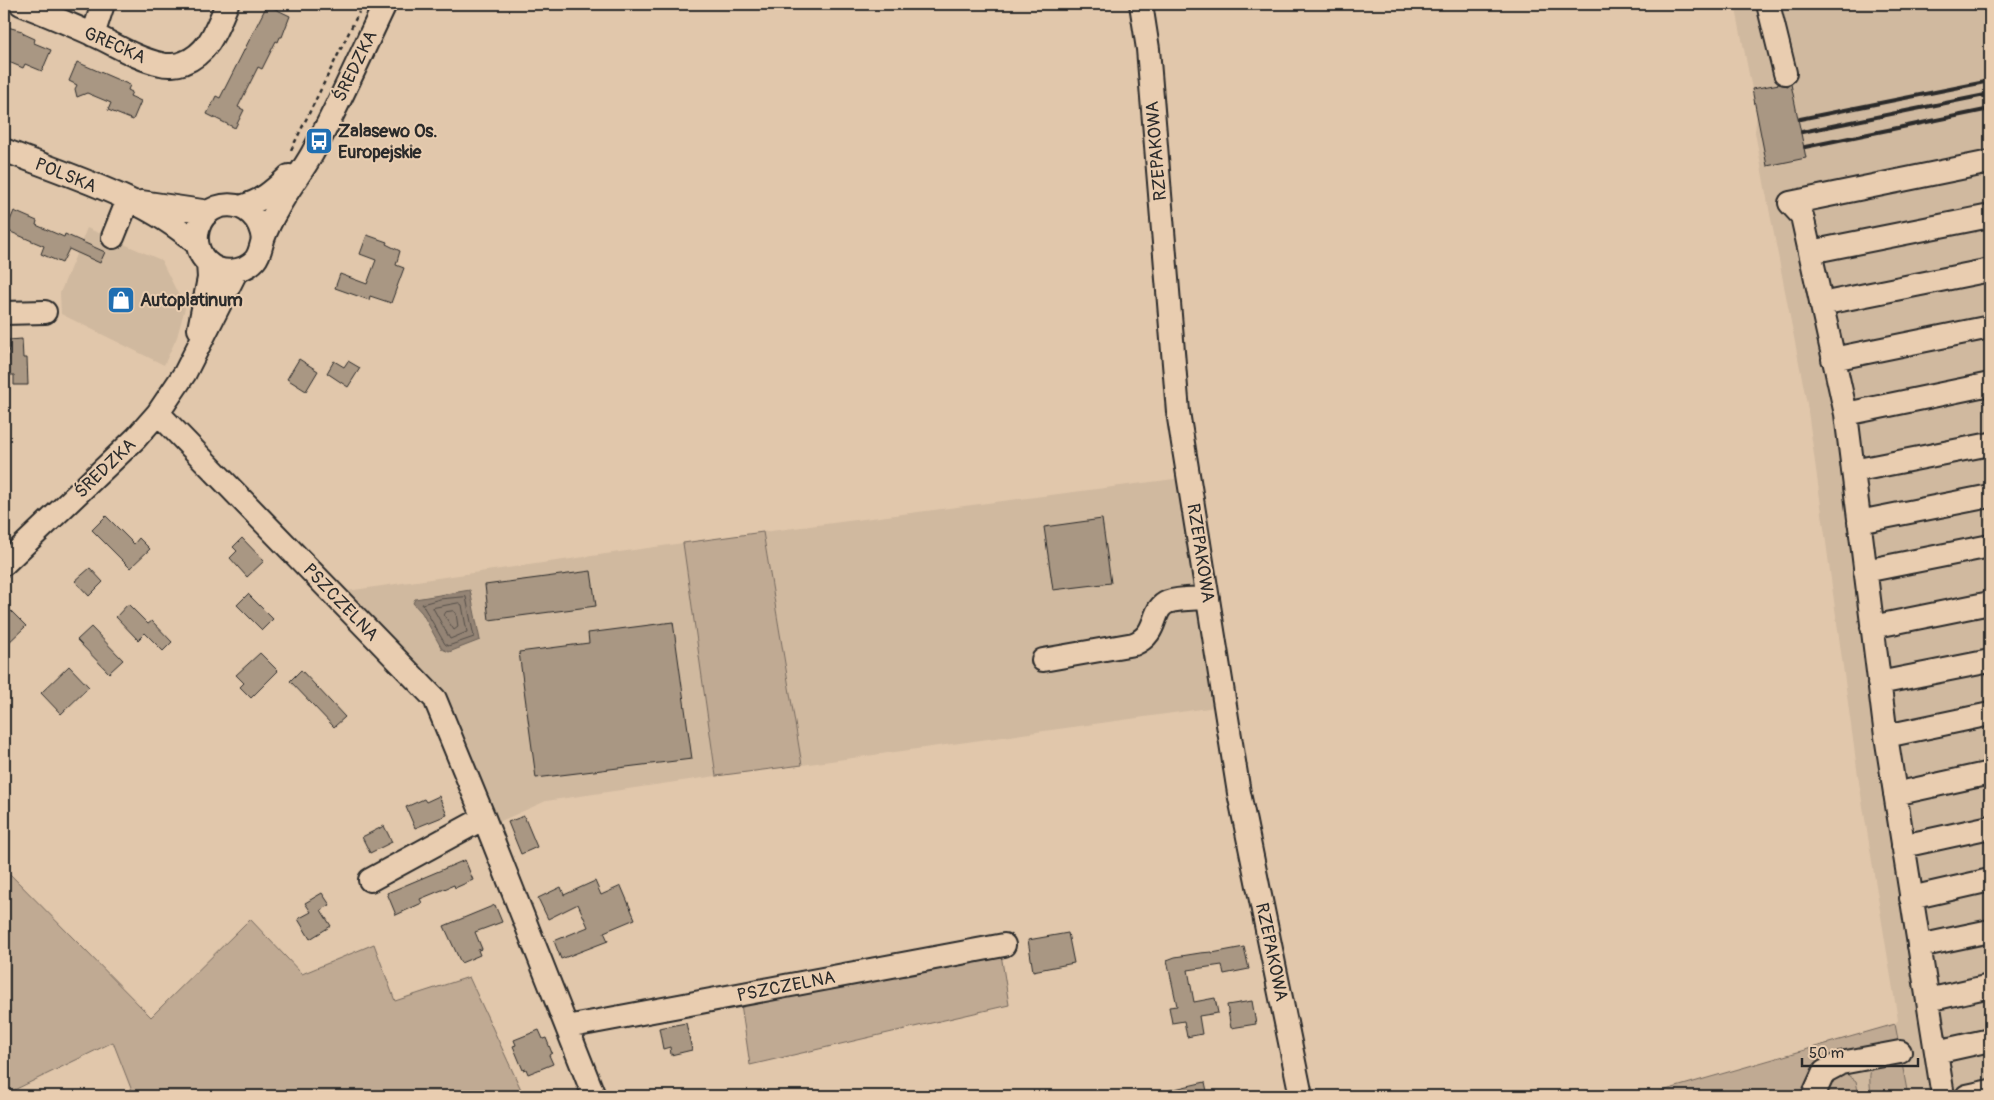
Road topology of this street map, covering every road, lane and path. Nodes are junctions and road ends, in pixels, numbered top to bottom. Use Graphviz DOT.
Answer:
graph roads {
  1 [pos="21,4"];
  2 [pos="103,4"];
  3 [pos="227,4"];
  4 [pos="363,4"];
  5 [pos="386,4"];
  6 [pos="1141,4"];
  7 [pos="1768,4"];
  8 [pos="93,35"];
  9 [pos="1785,73"];
  10 [pos="4,150"];
  11 [pos="301,153"];
  12 [pos="1990,162"];
  13 [pos="128,200"];
  14 [pos="240,207"];
  15 [pos="209,212"];
  16 [pos="1990,216"];
  17 [pos="113,237"];
  18 [pos="263,240"];
  19 [pos="1810,252"];
  20 [pos="203,254"];
  21 [pos="237,270"];
  22 [pos="1990,270"];
  23 [pos="1821,304"];
  24 [pos="45,312"];
  25 [pos="4,313"];
  26 [pos="1990,327"];
  27 [pos="1833,358"];
  28 [pos="191,359"];
  29 [pos="1990,384"];
  30 [pos="158,413"];
  31 [pos="1846,414"];
  32 [pos="1990,444"];
  33 [pos="1853,471"];
  34 [pos="1990,496"];
  35 [pos="1859,522"];
  36 [pos="1990,546"];
  37 [pos="4,564"];
  38 [pos="1865,571"];
  39 [pos="1208,598"];
  40 [pos="1990,603"];
  41 [pos="1872,627"];
  42 [pos="1043,660"];
  43 [pos="1990,661"];
  44 [pos="1879,683"];
  45 [pos="1990,714"];
  46 [pos="1886,736"];
  47 [pos="1990,773"];
  48 [pos="1895,794"];
  49 [pos="484,818"];
  50 [pos="1990,827"];
  51 [pos="1903,846"];
  52 [pos="370,880"];
  53 [pos="1990,880"];
  54 [pos="1912,898"];
  55 [pos="1990,931"];
  56 [pos="1004,945"];
  57 [pos="1919,946"];
  58 [pos="1990,986"];
  59 [pos="1928,1000"];
  60 [pos="567,1027"];
  61 [pos="1990,1040"];
  62 [pos="1900,1052"];
  63 [pos="1936,1052"];
  64 [pos="1990,1091"];
  65 [pos="594,1096"];
  66 [pos="1302,1096"];
  67 [pos="1813,1096"];
  68 [pos="1943,1096"];
  69 [pos="1967,1096"];
  1 -- 8 [label="street, GRECKA"];
  2 -- 8 [label="street"];
  3 -- 8 [label="street, GRECKA"];
  4 -- 11 [label="path"];
  5 -- 11 [label="street, ŚREDZKA"];
  6 -- 39 [label="street, RZEPAKOWA"];
  7 -- 9 [label="street"];
  10 -- 13 [label="street, POLSKA"];
  11 -- 14 [label="street, ŚREDZKA"];
  11 -- 18 [label="street, ŚREDZKA"];
  12 -- 19 [label="street"];
  13 -- 15 [label="street, POLSKA"];
  13 -- 17 [label="street"];
  13 -- 20 [label="street, POLSKA"];
  14 -- 15 [label="street"];
  14 -- 18 [label="street"];
  15 -- 20 [label="street"];
  16 -- 19 [label="street"];
  18 -- 21 [label="street"];
  19 -- 23 [label="street"];
  20 -- 21 [label="street"];
  20 -- 28 [label="street, ŚREDZKA"];
  21 -- 28 [label="street, ŚREDZKA"];
  22 -- 23 [label="street"];
  23 -- 27 [label="street"];
  24 -- 25 [label="street"];
  26 -- 27 [label="street"];
  27 -- 31 [label="street"];
  28 -- 30 [label="street, ŚREDZKA"];
  29 -- 31 [label="street"];
  30 -- 37 [label="street, ŚREDZKA"];
  30 -- 49 [label="street, PSZCZELNA"];
  31 -- 33 [label="street"];
  32 -- 33 [label="street"];
  33 -- 35 [label="street"];
  34 -- 35 [label="street"];
  35 -- 38 [label="street"];
  36 -- 38 [label="street"];
  38 -- 41 [label="street"];
  39 -- 42 [label="street"];
  39 -- 66 [label="street, RZEPAKOWA"];
  40 -- 41 [label="street"];
  41 -- 44 [label="street"];
  43 -- 44 [label="street"];
  44 -- 46 [label="street"];
  45 -- 46 [label="street"];
  46 -- 48 [label="street"];
  47 -- 48 [label="street"];
  48 -- 51 [label="street"];
  49 -- 52 [label="street"];
  49 -- 60 [label="street, PSZCZELNA"];
  50 -- 51 [label="street"];
  51 -- 54 [label="street"];
  53 -- 54 [label="street"];
  54 -- 57 [label="street"];
  55 -- 57 [label="street"];
  56 -- 60 [label="street, PSZCZELNA"];
  57 -- 59 [label="street"];
  58 -- 59 [label="street"];
  59 -- 63 [label="street"];
  60 -- 65 [label="street, PSZCZELNA"];
  61 -- 63 [label="street"];
  62 -- 67 [label="street"];
  63 -- 68 [label="street"];
  64 -- 69 [label="street"];
}
